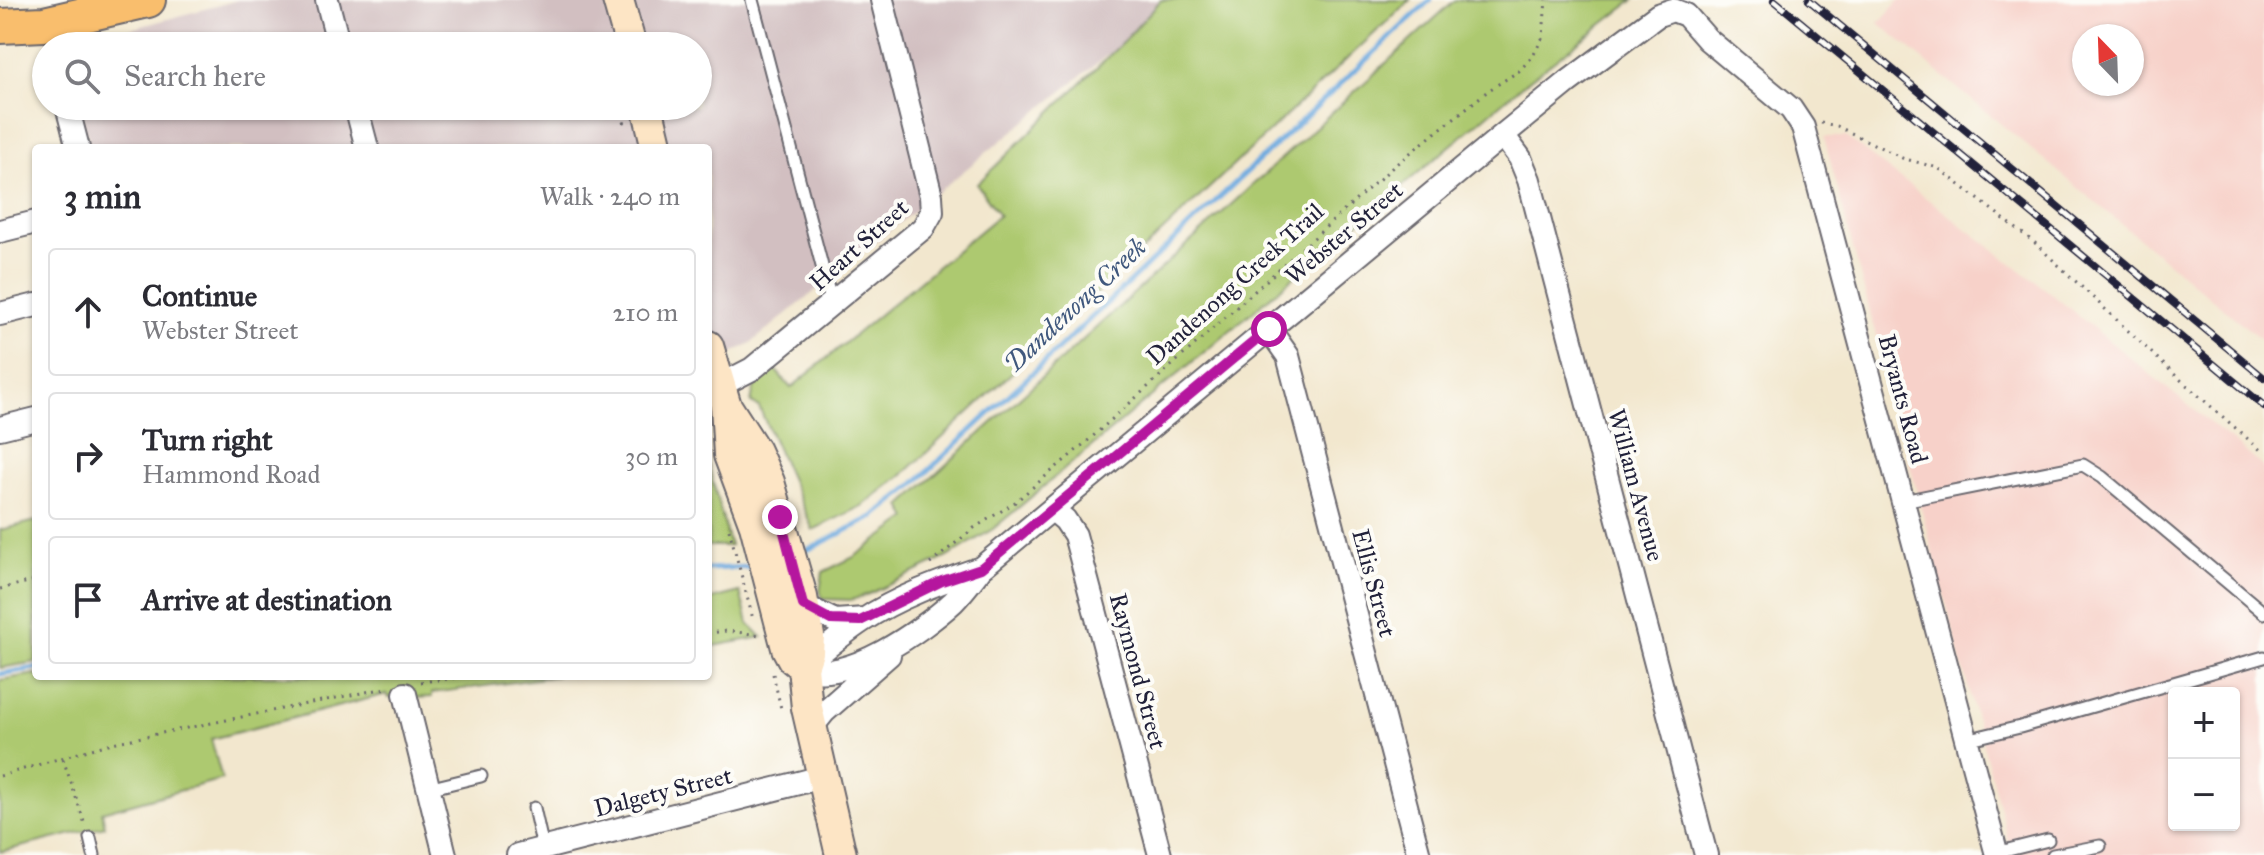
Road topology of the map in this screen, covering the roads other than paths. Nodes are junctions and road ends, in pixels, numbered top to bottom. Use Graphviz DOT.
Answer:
graph roads {
  1 [pos="148,0"];
  2 [pos="327,0"];
  3 [pos="752,0"];
  4 [pos="882,0"];
  5 [pos="620,2"];
  6 [pos="1673,10"];
  7 [pos="44,23"];
  8 [pos="0,26"];
  9 [pos="335,32"];
  10 [pos="628,32"];
  11 [pos="71,120"];
  12 [pos="360,120"];
  13 [pos="650,120"];
  14 [pos="1503,135"];
  15 [pos="77,144"];
  16 [pos="366,144"];
  17 [pos="656,144"];
  18 [pos="32,223"];
  19 [pos="0,231"];
  20 [pos="832,304"];
  21 [pos="32,306"];
  22 [pos="0,314"];
  23 [pos="1269,329"];
  24 [pos="712,360"];
  25 [pos="722,396"];
  26 [pos="32,420"];
  27 [pos="0,428"];
  28 [pos="1903,501"];
  29 [pos="1052,509"];
  30 [pos="981,568"];
  31 [pos="783,603"];
  32 [pos="2264,613"];
  33 [pos="865,619"];
  34 [pos="910,635"];
  35 [pos="2264,657"];
  36 [pos="803,667"];
  37 [pos="402,688"];
  38 [pos="811,728"];
  39 [pos="1966,740"];
  40 [pos="481,776"];
  41 [pos="822,777"];
  42 [pos="428,789"];
  43 [pos="534,808"];
  44 [pos="90,838"];
  45 [pos="2048,840"];
  46 [pos="2100,846"];
  47 [pos="543,848"];
  48 [pos="1997,854"];
  49 [pos="94,855"];
  50 [pos="445,855"];
  51 [pos="518,855"];
  52 [pos="841,855"];
  53 [pos="1160,855"];
  54 [pos="1419,855"];
  55 [pos="1706,855"];
  56 [pos="2053,855"];
  1 -- 7 [label="main road"];
  2 -- 9 [label="street"];
  3 -- 20 [label="lane"];
  4 -- 20 [label="street, Heart Street"];
  5 -- 10 [label="main road"];
  6 -- 14 [label="street, Webster Street"];
  6 -- 28 [label="street, Bryants Road"];
  7 -- 8 [label="main road"];
  11 -- 15 [label="street"];
  12 -- 16 [label="street"];
  13 -- 17 [label="main road"];
  14 -- 23 [label="street, Webster Street"];
  14 -- 55 [label="street, William Avenue"];
  18 -- 19 [label="street"];
  20 -- 25 [label="street, Heart Street"];
  21 -- 22 [label="street"];
  23 -- 29 [label="street, Webster Street"];
  23 -- 54 [label="street, Ellis Street"];
  24 -- 25 [label="main road"];
  25 -- 31 [label="main road"];
  26 -- 27 [label="street"];
  28 -- 32 [label="lane"];
  28 -- 39 [label="street, Bryants Road"];
  29 -- 30 [label="street, Webster Street"];
  29 -- 53 [label="street, Raymond Street"];
  30 -- 33 [label="street, Webster Street"];
  30 -- 34 [label="street, Webster Street"];
  31 -- 33 [label="street, Webster Street"];
  31 -- 36 [label="main road"];
  33 -- 36 [label="street, Webster Street"];
  34 -- 36 [label="street, Webster Street"];
  34 -- 38 [label="street, Webster Street"];
  35 -- 39 [label="lane"];
  36 -- 38 [label="main road"];
  37 -- 42 [label="street"];
  38 -- 41 [label="main road"];
  39 -- 48 [label="street, Bryants Road"];
  40 -- 42 [label="lane"];
  41 -- 47 [label="street, Dalgety Street"];
  41 -- 52 [label="main road"];
  42 -- 50 [label="street"];
  43 -- 47 [label="lane"];
  44 -- 49 [label="lane"];
  45 -- 48 [label="lane"];
  46 -- 56 [label="lane"];
  47 -- 51 [label="street, Dalgety Street"];
}
